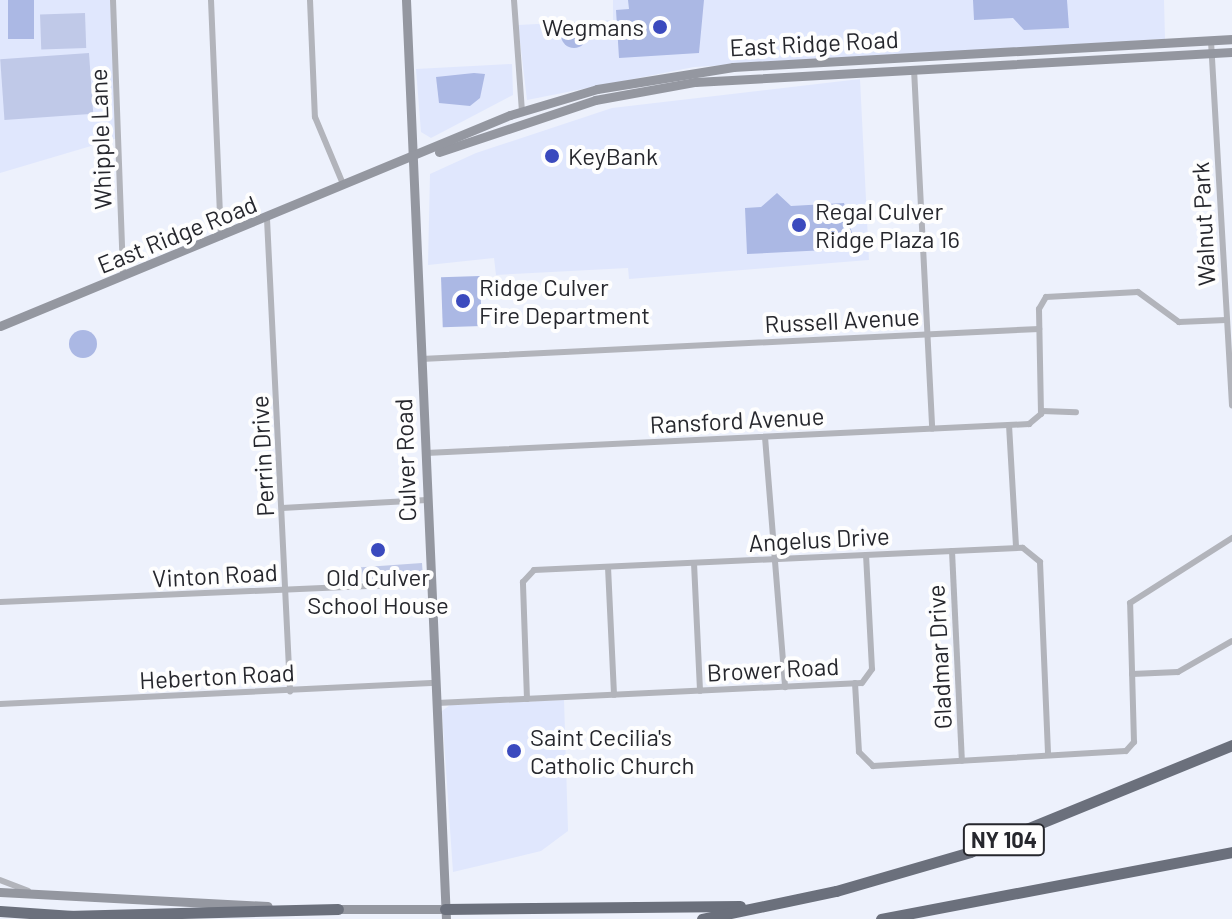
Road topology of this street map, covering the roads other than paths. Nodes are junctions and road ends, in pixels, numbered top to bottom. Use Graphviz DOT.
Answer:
graph roads {
  1 [pos="113,0"];
  2 [pos="211,0"];
  3 [pos="310,0"];
  4 [pos="406,0"];
  5 [pos="514,0"];
  6 [pos="1232,39"];
  7 [pos="1211,41"];
  8 [pos="1232,52"];
  9 [pos="1212,53"];
  10 [pos="914,58"];
  11 [pos="914,70"];
  12 [pos="522,111"];
  13 [pos="525,123"];
  14 [pos="413,160"];
  15 [pos="344,188"];
  16 [pos="267,219"];
  17 [pos="221,237"];
  18 [pos="123,277"];
  19 [pos="1226,320"];
  20 [pos="0,326"];
  21 [pos="1039,329"];
  22 [pos="928,334"];
  23 [pos="421,359"];
  24 [pos="1232,405"];
  25 [pos="1042,411"];
  26 [pos="1076,412"];
  27 [pos="1009,425"];
  28 [pos="932,429"];
  29 [pos="765,437"];
  30 [pos="426,453"];
  31 [pos="427,500"];
  32 [pos="282,508"];
  33 [pos="1232,538"];
  34 [pos="1016,548"];
  35 [pos="952,551"];
  36 [pos="866,555"];
  37 [pos="775,559"];
  38 [pos="694,563"];
  39 [pos="608,567"];
  40 [pos="431,583"];
  41 [pos="287,590"];
  42 [pos="0,602"];
  43 [pos="1232,641"];
  44 [pos="1132,674"];
  45 [pos="436,683"];
  46 [pos="855,683"];
  47 [pos="785,687"];
  48 [pos="290,691"];
  49 [pos="700,691"];
  50 [pos="614,695"];
  51 [pos="527,699"];
  52 [pos="437,703"];
  53 [pos="0,704"];
  54 [pos="1232,743"];
  55 [pos="1048,755"];
  56 [pos="962,761"];
  57 [pos="1232,852"];
  58 [pos="1232,860"];
  59 [pos="1112,877"];
  60 [pos="0,880"];
  61 [pos="0,892"];
  62 [pos="39,894"];
  63 [pos="824,894"];
  64 [pos="338,909"];
  65 [pos="0,911"];
  66 [pos="446,914"];
  67 [pos="67,916"];
  68 [pos="110,919"];
  69 [pos="702,919"];
  70 [pos="881,919"];
  1 -- 18 [label="street, Whipple Lane"];
  2 -- 17 [label="street"];
  3 -- 15 [label="street"];
  4 -- 14 [label="main road, Culver Road"];
  5 -- 12 [label="street"];
  6 -- 7 [label="main road, East Ridge Road"];
  7 -- 9 [label="street, Walnut Park"];
  7 -- 10 [label="main road, East Ridge Road"];
  8 -- 9 [label="main road, East Ridge Road"];
  9 -- 11 [label="main road, East Ridge Road"];
  9 -- 19 [label="street, Walnut Park"];
  10 -- 11 [label="street"];
  10 -- 12 [label="main road, East Ridge Road"];
  11 -- 13 [label="main road, East Ridge Road"];
  11 -- 22 [label="street"];
  12 -- 13 [label="street"];
  12 -- 14 [label="main road, East Ridge Road"];
  13 -- 14 [label="main road, East Ridge Road"];
  14 -- 15 [label="main road, East Ridge Road"];
  14 -- 23 [label="main road, Culver Road"];
  15 -- 16 [label="main road, East Ridge Road"];
  16 -- 17 [label="main road, East Ridge Road"];
  16 -- 32 [label="street, Perrin Drive"];
  17 -- 18 [label="main road, East Ridge Road"];
  18 -- 20 [label="main road, East Ridge Road"];
  19 -- 21 [label="street"];
  19 -- 24 [label="street, Walnut Park"];
  21 -- 22 [label="street, Russell Avenue"];
  21 -- 25 [label="street"];
  22 -- 23 [label="street, Russell Avenue"];
  22 -- 28 [label="street"];
  23 -- 30 [label="main road, Culver Road"];
  25 -- 26 [label="street, Ransford Avenue"];
  25 -- 27 [label="street, Ransford Avenue"];
  27 -- 28 [label="street, Ransford Avenue"];
  27 -- 34 [label="street"];
  28 -- 29 [label="street, Ransford Avenue"];
  29 -- 30 [label="street, Ransford Avenue"];
  29 -- 37 [label="street"];
  30 -- 31 [label="main road, Culver Road"];
  31 -- 32 [label="street"];
  31 -- 40 [label="main road, Culver Road"];
  32 -- 41 [label="street, Perrin Drive"];
  33 -- 44 [label="street"];
  34 -- 35 [label="street, Angelus Drive"];
  34 -- 55 [label="street"];
  35 -- 36 [label="street, Angelus Drive"];
  35 -- 56 [label="street, Gladmar Drive"];
  36 -- 37 [label="street, Angelus Drive"];
  36 -- 46 [label="street"];
  37 -- 38 [label="street, Angelus Drive"];
  37 -- 47 [label="street"];
  38 -- 39 [label="street, Angelus Drive"];
  38 -- 49 [label="street"];
  39 -- 50 [label="street"];
  39 -- 51 [label="street, Angelus Drive"];
  40 -- 41 [label="street, Vinton Road"];
  40 -- 45 [label="main road, Culver Road"];
  41 -- 42 [label="street, Vinton Road"];
  41 -- 48 [label="street, Perrin Drive"];
  43 -- 44 [label="street"];
  44 -- 55 [label="street, Brower Road"];
  45 -- 48 [label="street, Heberton Road"];
  45 -- 52 [label="main road, Culver Road"];
  46 -- 47 [label="street, Brower Road"];
  46 -- 56 [label="street, Brower Road"];
  47 -- 49 [label="street, Brower Road"];
  48 -- 53 [label="street, Heberton Road"];
  49 -- 50 [label="street, Brower Road"];
  50 -- 51 [label="street, Brower Road"];
  51 -- 52 [label="street, Brower Road"];
  52 -- 66 [label="main road, Culver Road"];
  54 -- 63 [label="highway, NY 104"];
  55 -- 56 [label="street, Brower Road"];
  57 -- 59 [label="highway, NY 104"];
  58 -- 59 [label="highway"];
  59 -- 70 [label="highway, NY 104"];
  60 -- 62 [label="street"];
  61 -- 62 [label="main road"];
  62 -- 64 [label="main road"];
  63 -- 66 [label="highway"];
  63 -- 69 [label="highway, NY 104"];
  64 -- 66 [label="main road"];
  64 -- 67 [label="highway"];
  65 -- 67 [label="highway"];
  67 -- 68 [label="highway"];
}
